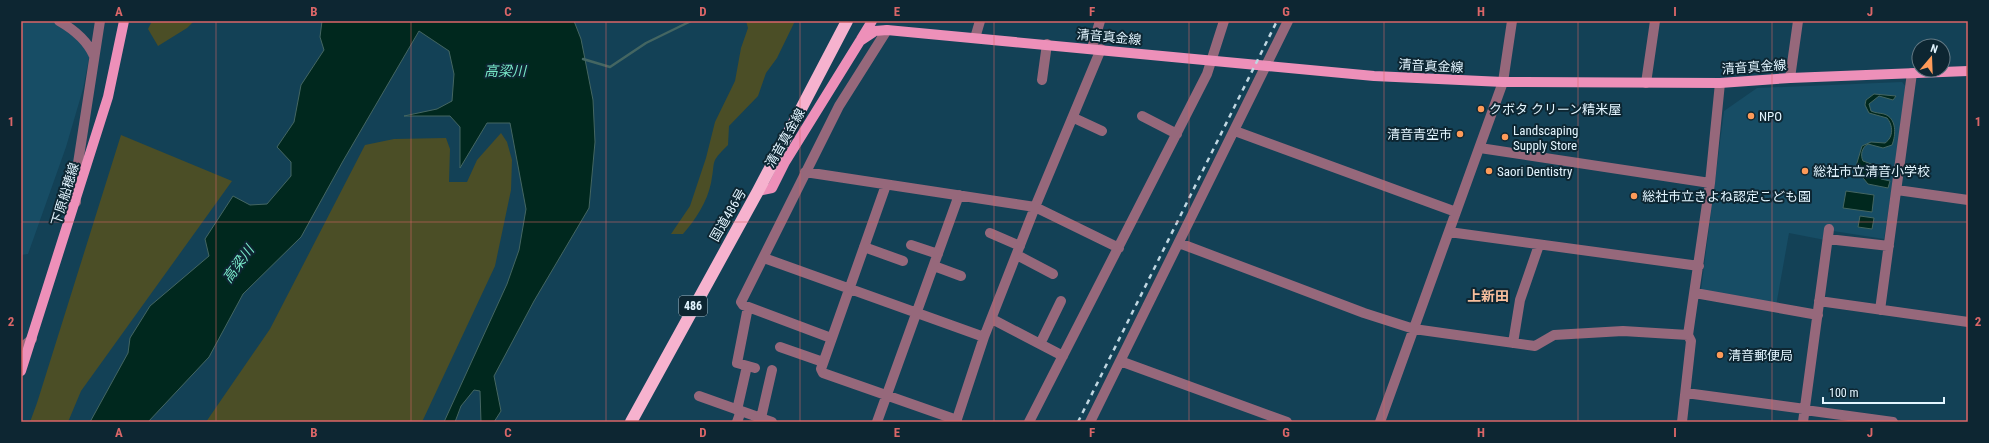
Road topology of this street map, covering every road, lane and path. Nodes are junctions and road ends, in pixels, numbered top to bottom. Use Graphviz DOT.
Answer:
graph roads {
  1 [pos="59,21"];
  2 [pos="100,21"];
  3 [pos="124,21"];
  4 [pos="847,21"];
  5 [pos="872,21"];
  6 [pos="980,21"];
  7 [pos="1100,21"];
  8 [pos="1224,21"];
  9 [pos="1288,21"];
  10 [pos="1512,21"];
  11 [pos="1655,21"];
  12 [pos="1798,21"];
  13 [pos="890,27"];
  14 [pos="975,38"];
  15 [pos="860,41"];
  16 [pos="1047,44"];
  17 [pos="1097,49"];
  18 [pos="94,56"];
  19 [pos="1212,59"];
  20 [pos="1266,65"];
  21 [pos="1968,71"];
  22 [pos="1951,72"];
  23 [pos="1911,73"];
  24 [pos="1790,78"];
  25 [pos="1911,78"];
  26 [pos="1042,80"];
  27 [pos="1503,82"];
  28 [pos="1646,83"];
  29 [pos="1720,83"];
  30 [pos="1142,116"];
  31 [pos="1074,118"];
  32 [pos="1102,131"];
  33 [pos="1235,131"];
  34 [pos="1177,134"];
  35 [pos="1480,148"];
  36 [pos="805,172"];
  37 [pos="1710,183"];
  38 [pos="886,184"];
  39 [pos="1897,190"];
  40 [pos="758,191"];
  41 [pos="959,195"];
  42 [pos="1968,200"];
  43 [pos="76,202"];
  44 [pos="1035,207"];
  45 [pos="1456,212"];
  46 [pos="1449,232"];
  47 [pos="990,234"];
  48 [pos="1179,243"];
  49 [pos="911,245"];
  50 [pos="1539,245"];
  51 [pos="1889,246"];
  52 [pos="864,247"];
  53 [pos="1119,248"];
  54 [pos="1018,251"];
  55 [pos="938,254"];
  56 [pos="764,258"];
  57 [pos="903,261"];
  58 [pos="934,266"];
  59 [pos="1699,266"];
  60 [pos="1054,274"];
  61 [pos="961,276"];
  62 [pos="850,288"];
  63 [pos="1695,293"];
  64 [pos="1061,301"];
  65 [pos="1819,302"];
  66 [pos="748,307"];
  67 [pos="1880,310"];
  68 [pos="917,312"];
  69 [pos="1818,315"];
  70 [pos="992,319"];
  71 [pos="1968,322"];
  72 [pos="1414,329"];
  73 [pos="984,336"];
  74 [pos="1688,336"];
  75 [pos="831,338"];
  76 [pos="32,339"];
  77 [pos="1514,343"];
  78 [pos="1040,344"];
  79 [pos="780,347"];
  80 [pos="21,348"];
  81 [pos="1063,356"];
  82 [pos="1120,361"];
  83 [pos="823,362"];
  84 [pos="772,370"];
  85 [pos="21,371"];
  86 [pos="1686,393"];
  87 [pos="887,395"];
  88 [pos="699,396"];
  89 [pos="739,410"];
  90 [pos="1805,410"];
  91 [pos="761,418"];
  92 [pos="1850,419"];
  93 [pos="956,421"];
  94 [pos="631,422"];
  95 [pos="737,422"];
  96 [pos="772,422"];
  97 [pos="879,422"];
  98 [pos="1029,422"];
  99 [pos="1090,422"];
  100 [pos="1287,422"];
  101 [pos="1380,422"];
  102 [pos="1682,422"];
  103 [pos="1803,422"];
  104 [pos="1893,422"];
  1 -- 18 [label="street"];
  2 -- 18 [label="street"];
  3 -- 43 [label="main road, 下原船穂線"];
  4 -- 40 [label="highway, 国道486号 / 486"];
  5 -- 15 [label="main road"];
  6 -- 14 [label="street"];
  7 -- 17 [label="street"];
  8 -- 19 [label="street"];
  9 -- 20 [label="street"];
  10 -- 27 [label="street"];
  11 -- 28 [label="street"];
  12 -- 24 [label="street"];
  13 -- 14 [label="main road, 清音真金線"];
  13 -- 15 [label="main road, 清音真金線"];
  13 -- 36 [label="street"];
  14 -- 16 [label="main road, 清音真金線"];
  15 -- 40 [label="main road, 清音真金線"];
  16 -- 17 [label="main road, 清音真金線"];
  16 -- 26 [label="street"];
  17 -- 19 [label="main road, 清音真金線"];
  17 -- 31 [label="street"];
  18 -- 43 [label="street"];
  19 -- 20 [label="main road, 清音真金線"];
  19 -- 34 [label="street"];
  20 -- 27 [label="main road, 清音真金線"];
  20 -- 33 [label="street"];
  21 -- 22 [label="main road, 清音真金線"];
  23 -- 24 [label="main road, 清音真金線"];
  24 -- 29 [label="main road, 清音真金線"];
  25 -- 39 [label="street"];
  27 -- 28 [label="main road, 清音真金線"];
  27 -- 35 [label="street"];
  28 -- 29 [label="main road, 清音真金線"];
  29 -- 37 [label="street"];
  30 -- 34 [label="street"];
  31 -- 32 [label="street"];
  31 -- 44 [label="street"];
  33 -- 45 [label="street"];
  33 -- 48 [label="street"];
  34 -- 53 [label="street"];
  35 -- 37 [label="street"];
  35 -- 45 [label="street"];
  36 -- 38 [label="street"];
  36 -- 56 [label="street"];
  37 -- 59 [label="street"];
  38 -- 41 [label="street"];
  38 -- 52 [label="street"];
  39 -- 42 [label="street"];
  39 -- 51 [label="street"];
  40 -- 94 [label="highway, 国道486号 / 486"];
  41 -- 44 [label="street"];
  41 -- 55 [label="street"];
  43 -- 76 [label="main road, 下原船穂線"];
  44 -- 53 [label="street"];
  44 -- 54 [label="street"];
  45 -- 46 [label="street"];
  46 -- 50 [label="street"];
  46 -- 72 [label="street"];
  47 -- 54 [label="street"];
  48 -- 72 [label="street"];
  48 -- 82 [label="street"];
  49 -- 55 [label="street"];
  50 -- 59 [label="street"];
  50 -- 77 [label="street"];
  51 -- 65 [label="street"];
  51 -- 67 [label="street"];
  52 -- 57 [label="street"];
  52 -- 62 [label="street"];
  53 -- 81 [label="street"];
  54 -- 60 [label="street"];
  54 -- 70 [label="street"];
  55 -- 58 [label="street"];
  56 -- 62 [label="street"];
  56 -- 66 [label="street"];
  58 -- 61 [label="street"];
  58 -- 68 [label="street"];
  59 -- 63 [label="street"];
  62 -- 68 [label="street"];
  62 -- 75 [label="street"];
  63 -- 69 [label="street"];
  63 -- 74 [label="street"];
  64 -- 78 [label="street"];
  65 -- 67 [label="street"];
  65 -- 69 [label="street"];
  66 -- 75 [label="street"];
  66 -- 89 [label="street"];
  67 -- 71 [label="street"];
  68 -- 73 [label="street"];
  68 -- 87 [label="street"];
  69 -- 90 [label="street"];
  70 -- 73 [label="street"];
  70 -- 78 [label="street"];
  72 -- 77 [label="street"];
  72 -- 101 [label="street"];
  73 -- 93 [label="street"];
  74 -- 77 [label="street"];
  74 -- 86 [label="street"];
  75 -- 83 [label="street"];
  76 -- 80 [label="street"];
  76 -- 85 [label="main road, 下原船穂線"];
  78 -- 81 [label="street"];
  79 -- 83 [label="street"];
  81 -- 98 [label="street"];
  82 -- 99 [label="street"];
  82 -- 100 [label="street"];
  83 -- 87 [label="street"];
  84 -- 91 [label="street"];
  86 -- 90 [label="street"];
  86 -- 102 [label="street"];
  87 -- 93 [label="street"];
  87 -- 97 [label="street"];
  88 -- 89 [label="street"];
  89 -- 91 [label="street"];
  89 -- 95 [label="street"];
  90 -- 92 [label="street"];
  90 -- 103 [label="street"];
  91 -- 96 [label="street"];
  92 -- 104 [label="street"];
}
